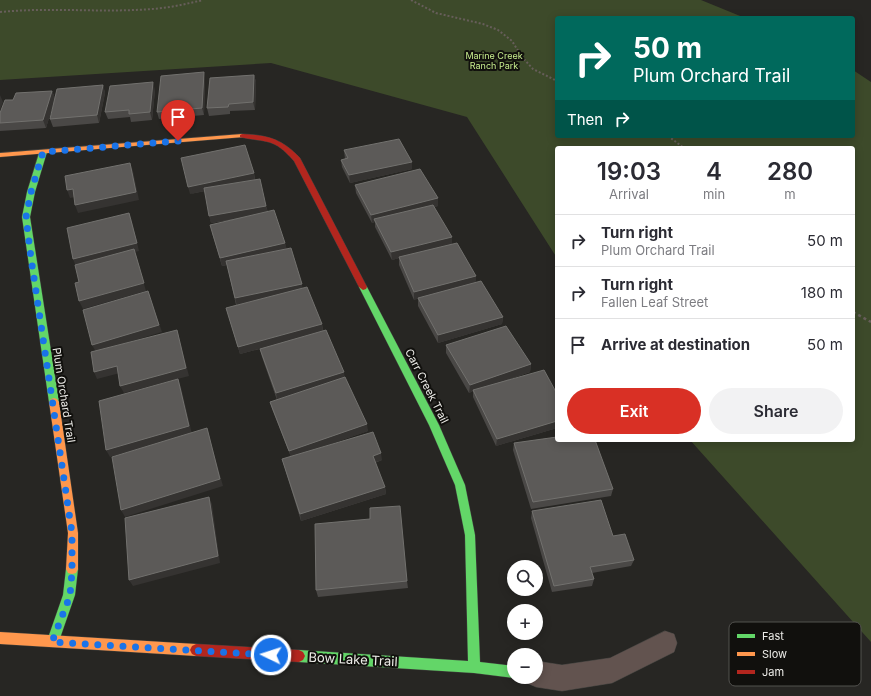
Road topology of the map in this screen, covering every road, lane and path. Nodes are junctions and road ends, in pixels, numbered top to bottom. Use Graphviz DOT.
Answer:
graph roads {
  1 [pos="203,0"];
  2 [pos="411,0"];
  3 [pos="0,12"];
  4 [pos="555,80"];
  5 [pos="671,138"];
  6 [pos="681,146"];
  7 [pos="43,152"];
  8 [pos="0,155"];
  9 [pos="855,313"];
  10 [pos="871,322"];
  11 [pos="0,638"];
  12 [pos="52,642"];
  13 [pos="665,643"];
  14 [pos="474,667"];
  15 [pos="507,671"];
  16 [pos="543,675"];
  1 -- 3 [label="path"];
  2 -- 4 [label="path"];
  5 -- 6 [label="path"];
  7 -- 8 [label="street"];
  7 -- 12 [label="street, Plum Orchard Trail"];
  7 -- 14 [label="street, Carr Creek Trail"];
  9 -- 10 [label="path"];
  11 -- 12 [label="street, Bow Lake Trail"];
  12 -- 14 [label="street, Bow Lake Trail"];
  13 -- 16 [label="street"];
  14 -- 15 [label="street, Bow Lake Trail"];
}
